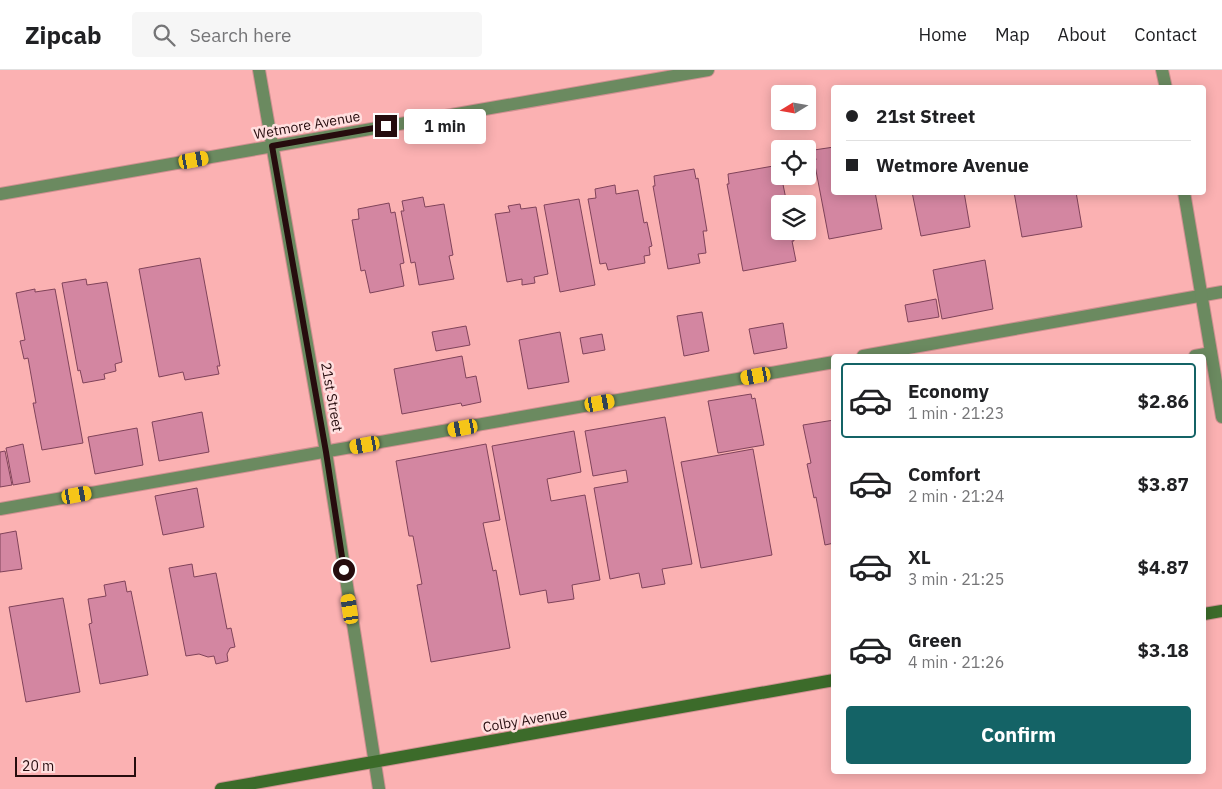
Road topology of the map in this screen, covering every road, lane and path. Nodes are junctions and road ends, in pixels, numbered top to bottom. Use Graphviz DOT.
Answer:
graph roads {
  1 [pos="259,70"];
  2 [pos="708,70"];
  3 [pos="1162,70"];
  4 [pos="1165,85"];
  5 [pos="272,146"];
  6 [pos="0,194"];
  7 [pos="1185,195"];
  8 [pos="1222,292"];
  9 [pos="1202,296"];
  10 [pos="1211,353"];
  11 [pos="874,354"];
  12 [pos="1206,354"];
  13 [pos="831,363"];
  14 [pos="1222,417"];
  15 [pos="326,452"];
  16 [pos="0,509"];
  17 [pos="1222,611"];
  18 [pos="1206,614"];
  19 [pos="831,681"];
  20 [pos="374,762"];
  21 [pos="221,789"];
  22 [pos="379,789"];
  1 -- 5 [label="street, 21st Street"];
  2 -- 5 [label="street, Wetmore Avenue"];
  3 -- 4 [label="street"];
  5 -- 6 [label="street, Wetmore Avenue"];
  5 -- 15 [label="street, 21st Street"];
  7 -- 9 [label="street"];
  8 -- 9 [label="street"];
  9 -- 10 [label="street"];
  9 -- 11 [label="street"];
  10 -- 12 [label="street"];
  10 -- 14 [label="street"];
  13 -- 15 [label="street"];
  15 -- 16 [label="street"];
  15 -- 20 [label="street, 21st Street"];
  17 -- 18 [label="main road"];
  19 -- 20 [label="main road, Colby Avenue"];
  20 -- 21 [label="main road, Colby Avenue"];
  20 -- 22 [label="street, 21st Street"];
}
